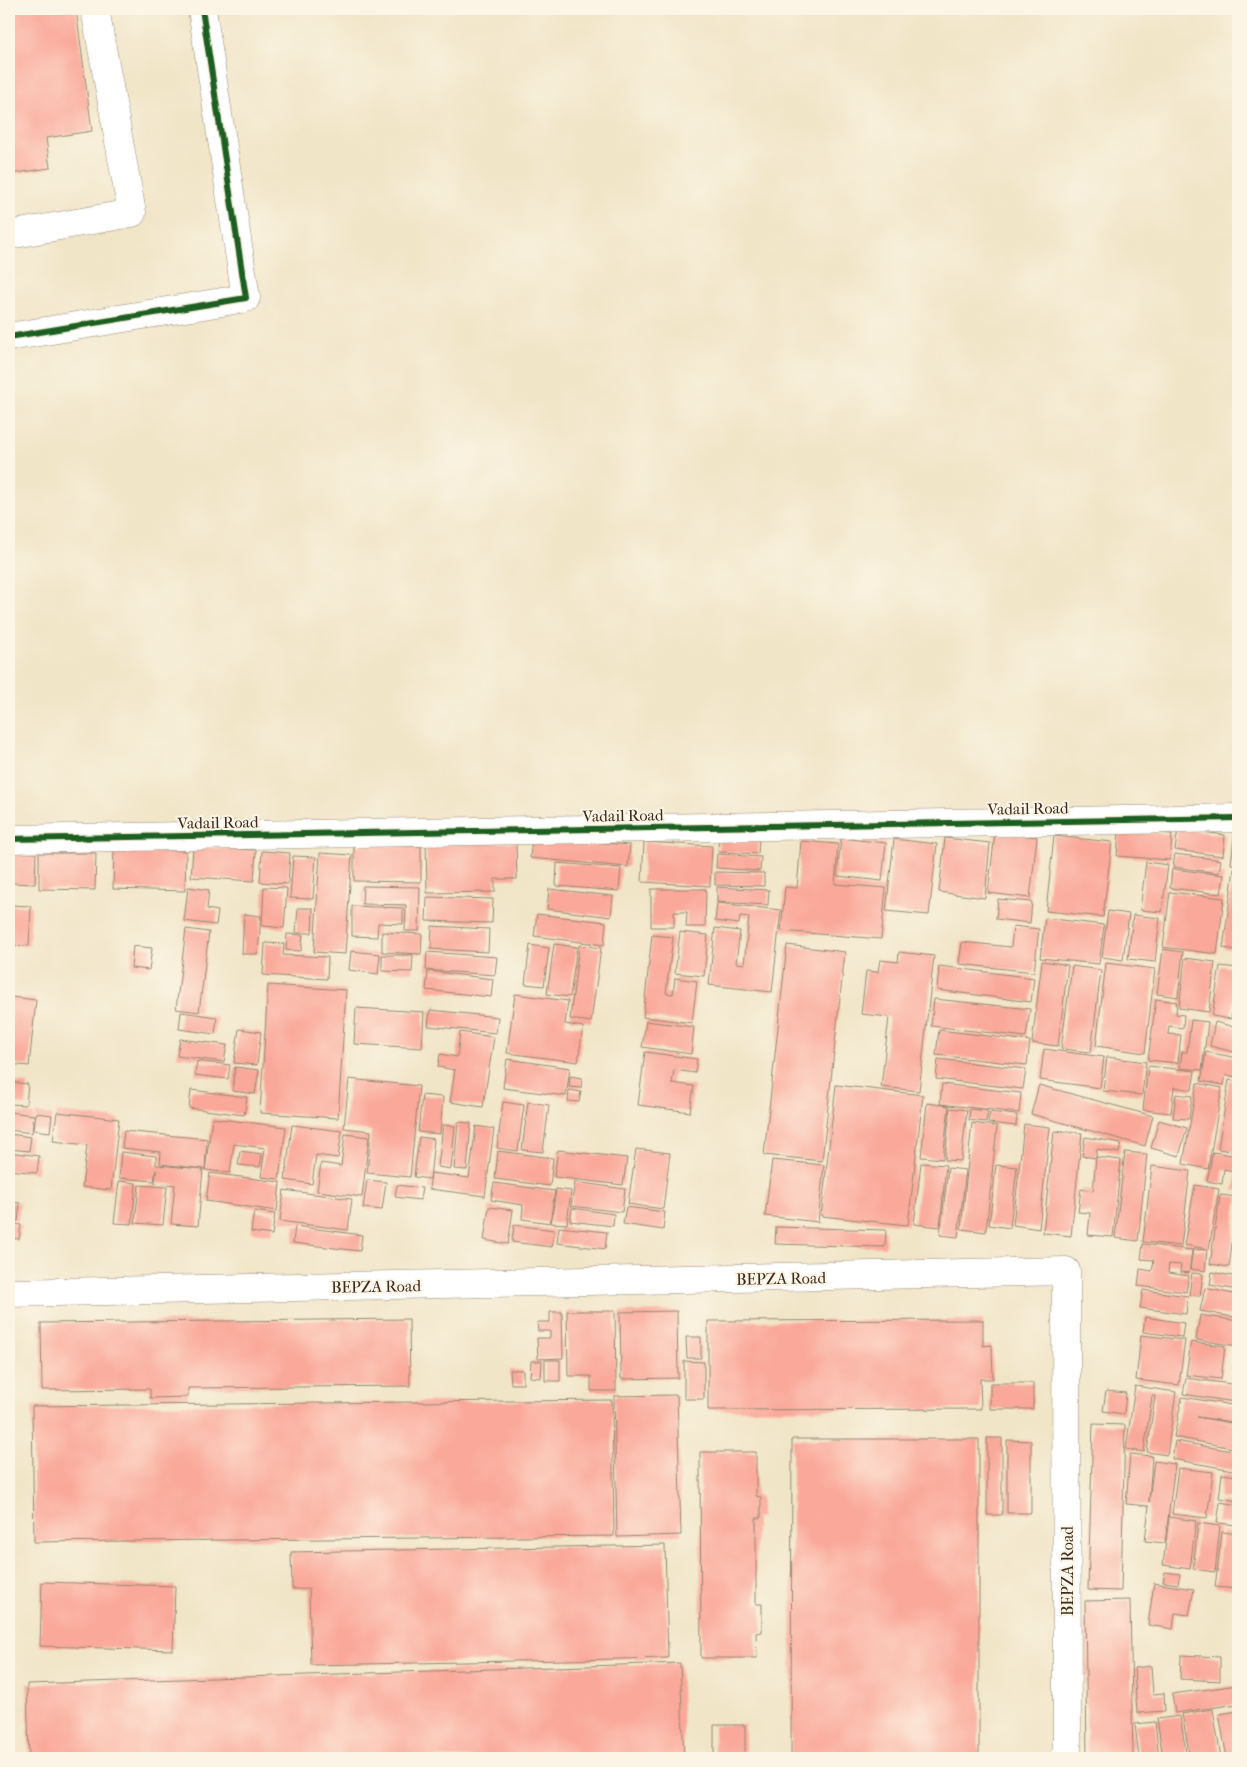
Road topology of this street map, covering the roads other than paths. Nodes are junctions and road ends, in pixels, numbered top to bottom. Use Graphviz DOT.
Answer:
graph roads {
  1 [pos="95,9"];
  2 [pos="202,9"];
  3 [pos="9,235"];
  4 [pos="9,337"];
  5 [pos="1238,818"];
  6 [pos="9,839"];
  7 [pos="9,1293"];
  8 [pos="1067,1758"];
  1 -- 3 [label="street"];
  2 -- 4 [label="street"];
  5 -- 6 [label="street, Vadail Road"];
  7 -- 8 [label="street, BEPZA Road"];
}
